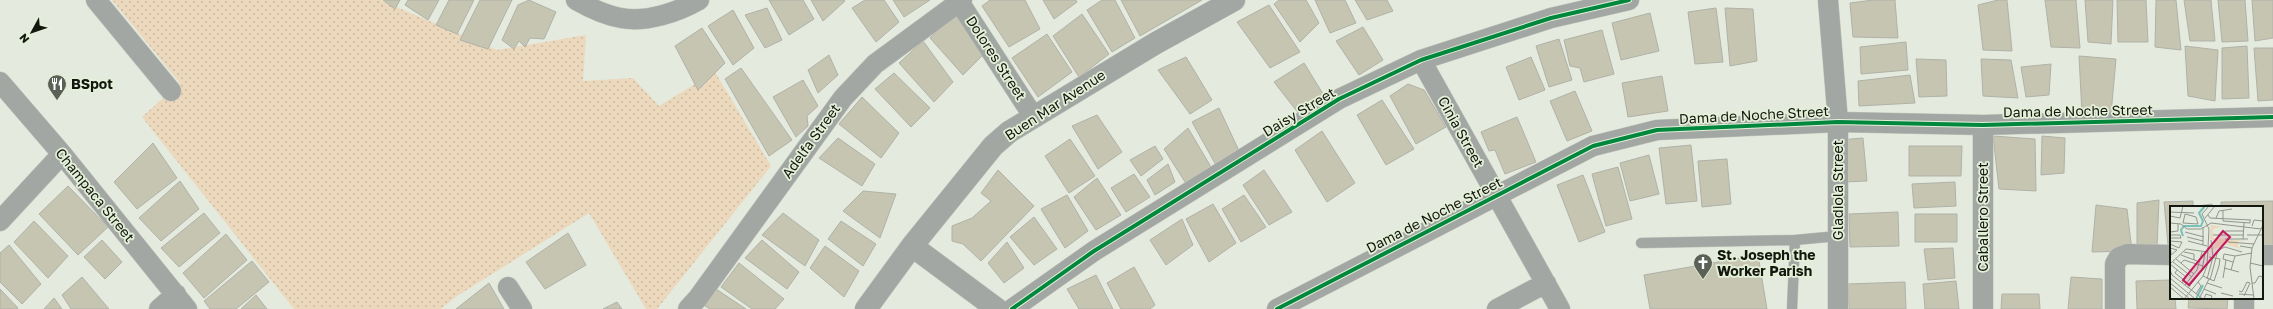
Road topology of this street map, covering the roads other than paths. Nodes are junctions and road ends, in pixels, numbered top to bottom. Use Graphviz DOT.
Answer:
graph roads {
  1 [pos="96,0"];
  2 [pos="576,0"];
  3 [pos="699,0"];
  4 [pos="1234,0"];
  5 [pos="1629,0"];
  6 [pos="1828,0"];
  7 [pos="960,1"];
  8 [pos="1421,60"];
  9 [pos="0,82"];
  10 [pos="171,91"];
  11 [pos="1033,116"];
  12 [pos="2273,117"];
  13 [pos="1838,122"];
  14 [pos="1983,125"];
  15 [pos="62,154"];
  16 [pos="1497,195"];
  17 [pos="0,221"];
  18 [pos="1838,236"];
  19 [pos="1795,240"];
  20 [pos="1641,243"];
  21 [pos="912,246"];
  22 [pos="2170,254"];
  23 [pos="1546,283"];
  24 [pos="508,287"];
  25 [pos="182,302"];
  26 [pos="159,309"];
  27 [pos="522,309"];
  28 [pos="688,309"];
  29 [pos="866,309"];
  30 [pos="997,309"];
  31 [pos="1012,309"];
  32 [pos="1277,309"];
  33 [pos="1497,309"];
  34 [pos="1560,309"];
  35 [pos="1792,309"];
  36 [pos="1838,309"];
  37 [pos="1983,309"];
  38 [pos="2115,309"];
  1 -- 10 [label="street"];
  2 -- 3 [label="street"];
  4 -- 11 [label="street, Buen Mar Avenue"];
  5 -- 8 [label="street, Daisy Street"];
  6 -- 13 [label="street, Gladiola Street"];
  7 -- 11 [label="street, Dolores Street"];
  7 -- 28 [label="street, Adelfa Street"];
  8 -- 16 [label="street, Cinia Street"];
  8 -- 31 [label="street, Daisy Street"];
  9 -- 15 [label="street, Champaca Street"];
  11 -- 21 [label="street, Buen Mar Avenue"];
  12 -- 14 [label="street, Dama de Noche Street"];
  13 -- 14 [label="street, Dama de Noche Street"];
  13 -- 16 [label="street, Dama de Noche Street"];
  13 -- 18 [label="street, Gladiola Street"];
  14 -- 37 [label="street, Caballero Street"];
  15 -- 17 [label="street"];
  15 -- 25 [label="street, Champaca Street"];
  16 -- 23 [label="street, Cinia Street"];
  16 -- 32 [label="street, Dama de Noche Street"];
  18 -- 19 [label="lane"];
  18 -- 36 [label="street, Gladiola Street"];
  19 -- 20 [label="lane"];
  19 -- 35 [label="lane"];
  21 -- 29 [label="street, Buen Mar Avenue"];
  21 -- 30 [label="street"];
  22 -- 38 [label="street"];
  23 -- 33 [label="street"];
  23 -- 34 [label="street, Cinia Street"];
  24 -- 27 [label="street"];
  25 -- 26 [label="street"];
}
